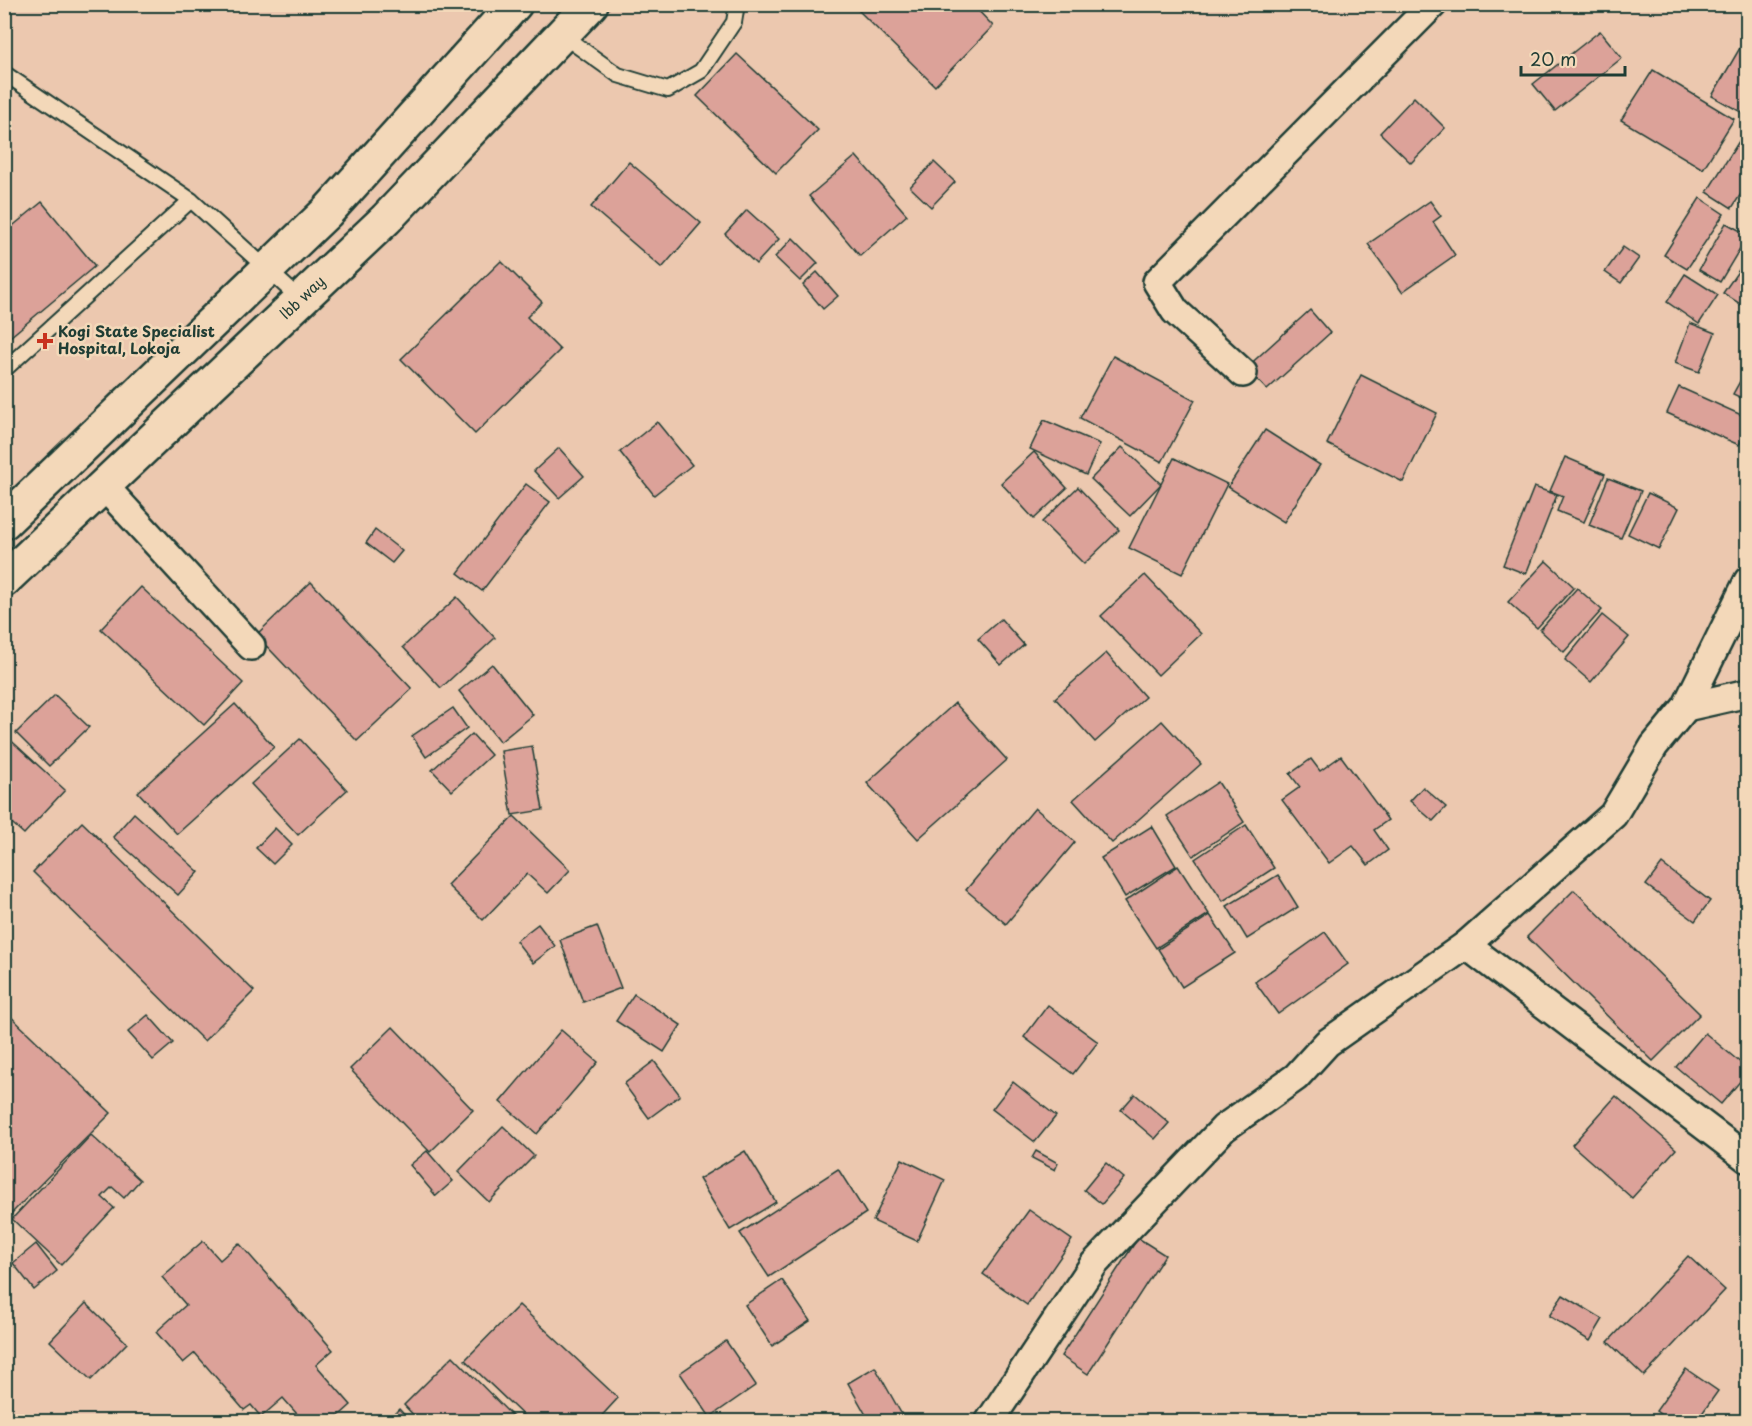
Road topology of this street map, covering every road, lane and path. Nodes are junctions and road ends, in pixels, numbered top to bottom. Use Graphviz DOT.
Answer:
graph roads {
  1 [pos="515,4"];
  2 [pos="591,4"];
  3 [pos="737,4"];
  4 [pos="1434,4"];
  5 [pos="562,35"];
  6 [pos="4,73"];
  7 [pos="191,200"];
  8 [pos="267,268"];
  9 [pos="300,299"];
  10 [pos="4,370"];
  11 [pos="1243,373"];
  12 [pos="104,486"];
  13 [pos="4,522"];
  14 [pos="4,580"];
  15 [pos="1748,581"];
  16 [pos="251,646"];
  17 [pos="1748,693"];
  18 [pos="1686,707"];
  19 [pos="1466,945"];
  20 [pos="1748,1159"];
  21 [pos="989,1422"];
  1 -- 8 [label="highway"];
  2 -- 5 [label="highway, Ibb way"];
  3 -- 5 [label="lane"];
  4 -- 11 [label="street"];
  5 -- 9 [label="highway, Ibb way"];
  6 -- 7 [label="lane"];
  7 -- 8 [label="lane"];
  7 -- 10 [label="lane"];
  8 -- 9 [label="lane"];
  8 -- 13 [label="highway"];
  9 -- 12 [label="highway, Ibb way"];
  12 -- 14 [label="highway, Ibb way"];
  12 -- 16 [label="street"];
  15 -- 18 [label="street"];
  17 -- 18 [label="street"];
  18 -- 19 [label="street"];
  19 -- 20 [label="street"];
  19 -- 21 [label="street"];
}
